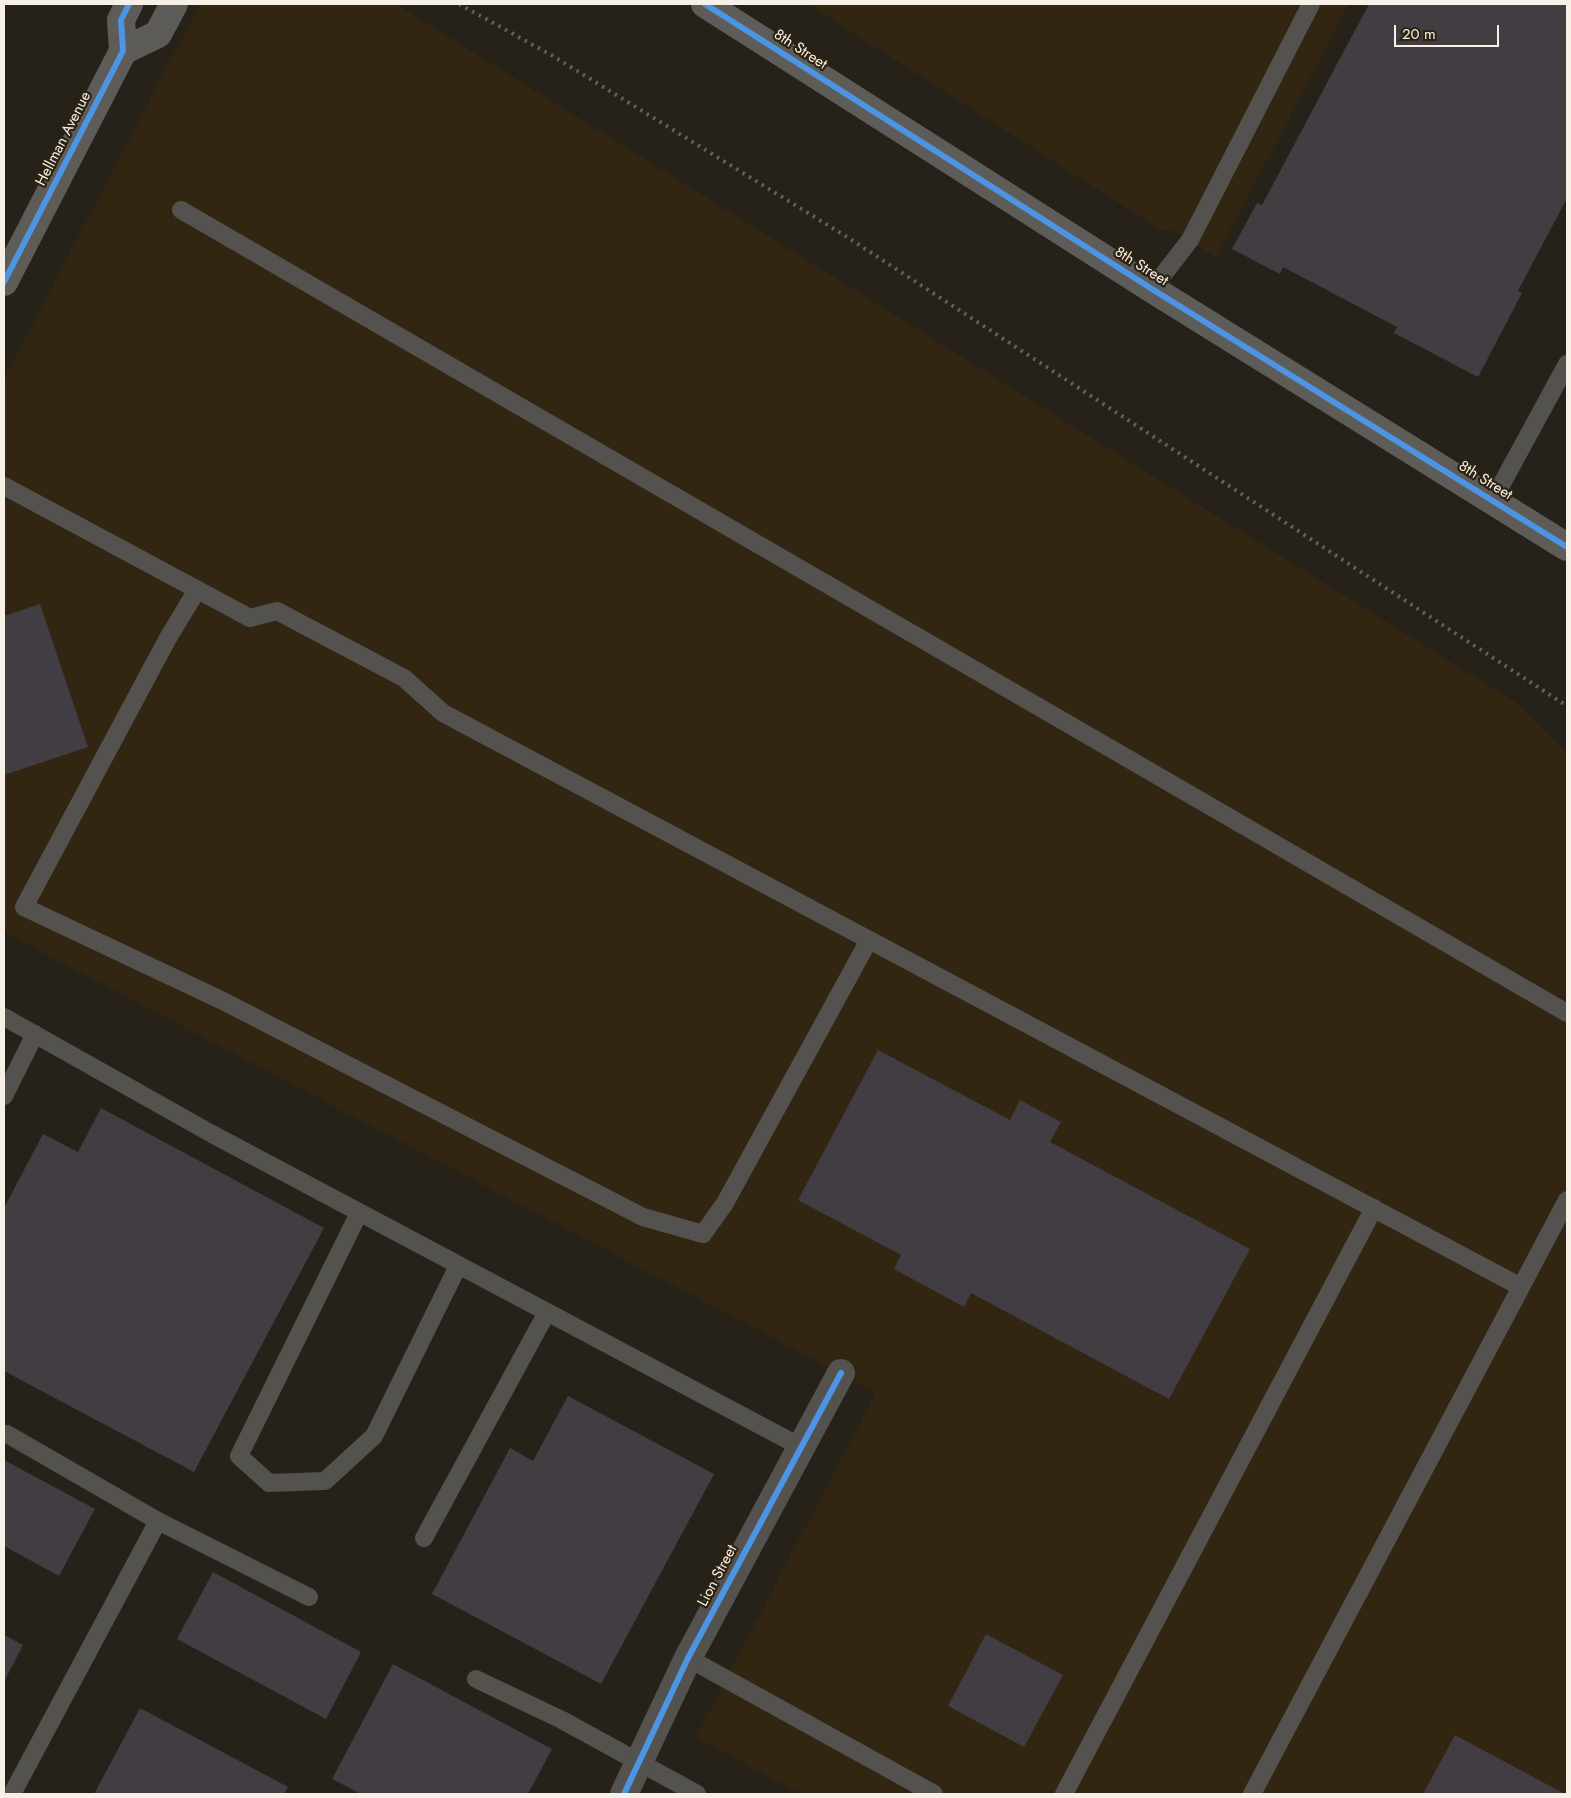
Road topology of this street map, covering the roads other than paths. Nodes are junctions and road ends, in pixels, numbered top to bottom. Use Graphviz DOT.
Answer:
graph roads {
  1 [pos="129,4"];
  2 [pos="174,4"];
  3 [pos="705,4"];
  4 [pos="1310,4"];
  5 [pos="123,51"];
  6 [pos="181,210"];
  7 [pos="4,282"];
  8 [pos="1152,289"];
  9 [pos="1567,364"];
  10 [pos="4,486"];
  11 [pos="1493,500"];
  12 [pos="1567,547"];
  13 [pos="197,590"];
  14 [pos="869,940"];
  15 [pos="1567,1013"];
  16 [pos="4,1017"];
  17 [pos="35,1034"];
  18 [pos="4,1096"];
  19 [pos="1567,1200"];
  20 [pos="1374,1208"];
  21 [pos="359,1213"];
  22 [pos="458,1266"];
  23 [pos="1521,1287"];
  24 [pos="547,1312"];
  25 [pos="841,1373"];
  26 [pos="7,1434"];
  27 [pos="801,1447"];
  28 [pos="158,1521"];
  29 [pos="424,1538"];
  30 [pos="309,1598"];
  31 [pos="688,1658"];
  32 [pos="476,1679"];
  33 [pos="640,1762"];
  34 [pos="12,1794"];
  35 [pos="624,1794"];
  36 [pos="697,1794"];
  37 [pos="934,1794"];
  38 [pos="1064,1794"];
  39 [pos="1252,1794"];
  1 -- 5 [label="street"];
  2 -- 5 [label="street"];
  3 -- 8 [label="street, 8th Street"];
  4 -- 8 [label="lane"];
  5 -- 7 [label="street, Hellman Avenue"];
  6 -- 15 [label="lane"];
  8 -- 11 [label="street, 8th Street"];
  9 -- 11 [label="lane"];
  10 -- 13 [label="lane"];
  11 -- 12 [label="street, 8th Street"];
  13 -- 14 [label="lane"];
  13 -- 14 [label="lane"];
  14 -- 20 [label="lane"];
  16 -- 17 [label="lane"];
  17 -- 18 [label="lane"];
  17 -- 21 [label="lane"];
  19 -- 23 [label="lane"];
  20 -- 23 [label="lane"];
  20 -- 38 [label="lane"];
  21 -- 22 [label="lane"];
  21 -- 22 [label="lane"];
  22 -- 24 [label="lane"];
  23 -- 39 [label="lane"];
  24 -- 27 [label="lane"];
  24 -- 29 [label="lane"];
  25 -- 27 [label="street, Lion Street"];
  26 -- 28 [label="lane"];
  27 -- 31 [label="street, Lion Street"];
  28 -- 30 [label="lane"];
  28 -- 34 [label="lane"];
  31 -- 33 [label="street, Lion Street"];
  31 -- 37 [label="lane"];
  32 -- 33 [label="lane"];
  33 -- 35 [label="street, Lion Street"];
  33 -- 36 [label="lane"];
}
